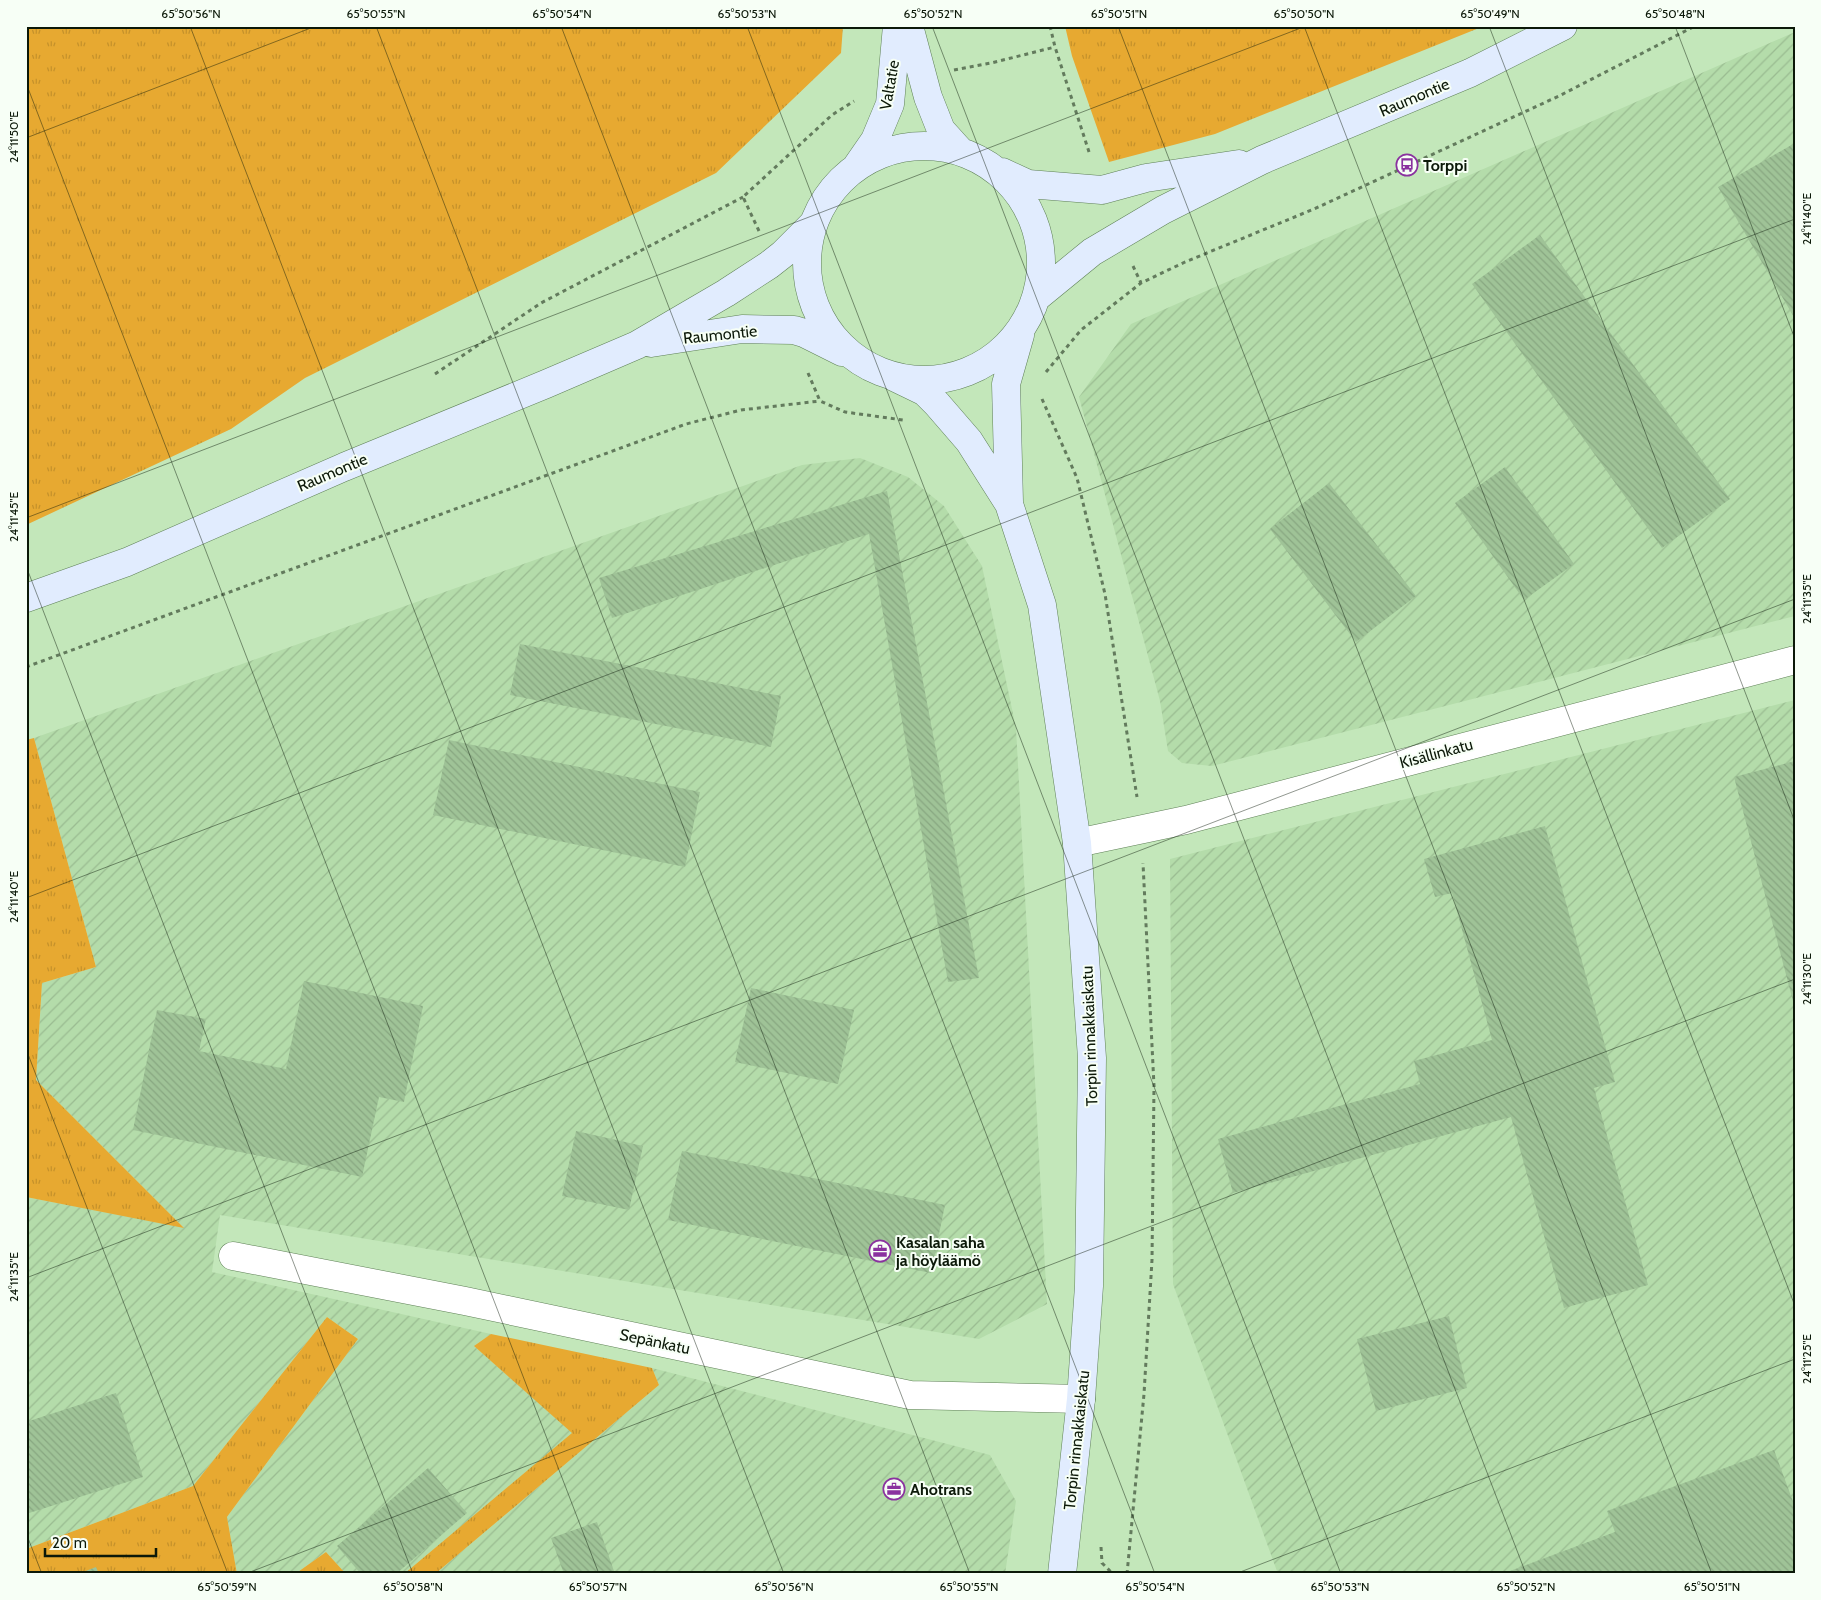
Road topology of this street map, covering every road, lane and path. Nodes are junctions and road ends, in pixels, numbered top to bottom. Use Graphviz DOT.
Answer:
graph roads {
  1 [pos="897,26"];
  2 [pos="909,26"];
  3 [pos="1050,26"];
  4 [pos="1563,26"];
  5 [pos="1695,26"];
  6 [pos="922,75"];
  7 [pos="892,86"];
  8 [pos="960,151"];
  9 [pos="1262,160"];
  10 [pos="856,167"];
  11 [pos="992,167"];
  12 [pos="743,197"];
  13 [pos="814,223"];
  14 [pos="769,265"];
  15 [pos="1037,297"];
  16 [pos="794,330"];
  17 [pos="1021,330"];
  18 [pos="637,345"];
  19 [pos="856,360"];
  20 [pos="435,374"];
  21 [pos="894,377"];
  22 [pos="1035,385"];
  23 [pos="820,401"];
  24 [pos="1006,402"];
  25 [pos="949,418"];
  26 [pos="1010,504"];
  27 [pos="26,598"];
  28 [pos="1795,660"];
  29 [pos="26,667"];
  30 [pos="1141,829"];
  31 [pos="1077,843"];
  32 [pos="233,1256"];
  33 [pos="1081,1399"];
  34 [pos="1100,1544"];
  35 [pos="1062,1574"];
  36 [pos="1113,1574"];
  37 [pos="1127,1574"];
  1 -- 7 [label="main road, Valtatie"];
  2 -- 6 [label="main road, Valtatie"];
  3 -- 6 [label="path"];
  4 -- 9 [label="main road, Raumontie"];
  5 -- 22 [label="path"];
  6 -- 8 [label="main road, Valtatie"];
  7 -- 10 [label="main road, Valtatie"];
  7 -- 12 [label="path"];
  8 -- 10 [label="main road"];
  8 -- 11 [label="main road, Raumontie"];
  9 -- 11 [label="main road, Raumontie"];
  9 -- 15 [label="main road, Raumontie"];
  10 -- 13 [label="main road"];
  11 -- 15 [label="main road"];
  12 -- 14 [label="path"];
  12 -- 20 [label="path"];
  13 -- 14 [label="main road, Raumontie"];
  13 -- 19 [label="main road"];
  14 -- 18 [label="main road, Raumontie"];
  15 -- 17 [label="main road"];
  16 -- 18 [label="main road, Raumontie"];
  16 -- 19 [label="main road, Raumontie"];
  16 -- 23 [label="path"];
  17 -- 21 [label="main road"];
  17 -- 24 [label="main road, Torpin rinnakkaiskatu"];
  18 -- 27 [label="main road, Raumontie"];
  19 -- 21 [label="main road, Raumontie"];
  21 -- 25 [label="main road, Torpin rinnakkaiskatu"];
  22 -- 24 [label="path"];
  22 -- 30 [label="path"];
  23 -- 25 [label="path"];
  23 -- 29 [label="path"];
  24 -- 26 [label="main road, Torpin rinnakkaiskatu"];
  25 -- 26 [label="main road, Torpin rinnakkaiskatu"];
  26 -- 31 [label="main road, Torpin rinnakkaiskatu"];
  28 -- 30 [label="street, Kisällinkatu"];
  30 -- 31 [label="street, Kisällinkatu"];
  30 -- 37 [label="path"];
  31 -- 33 [label="main road, Torpin rinnakkaiskatu"];
  32 -- 33 [label="street, Sepänkatu"];
  33 -- 35 [label="main road, Torpin rinnakkaiskatu"];
  34 -- 36 [label="path"];
}
